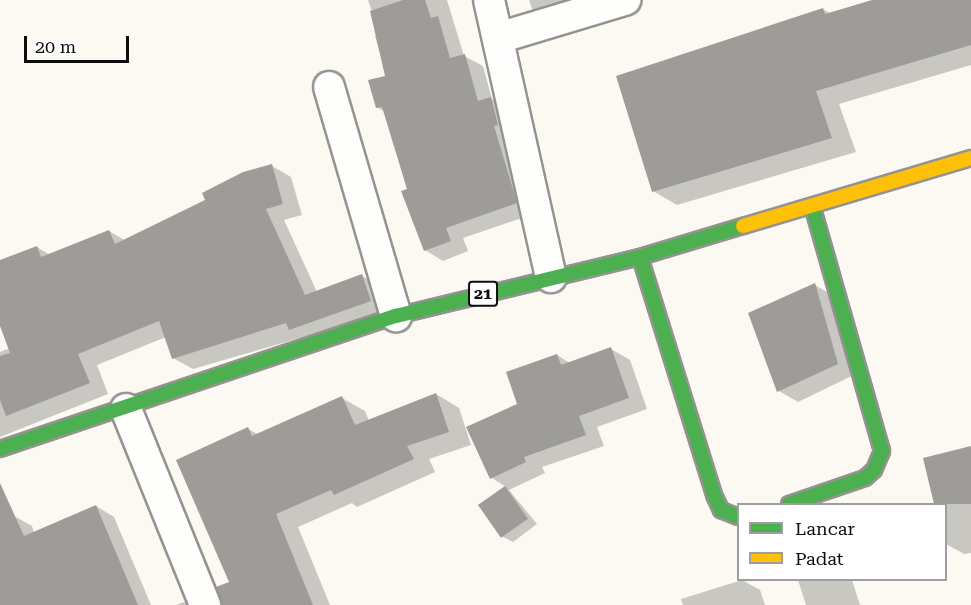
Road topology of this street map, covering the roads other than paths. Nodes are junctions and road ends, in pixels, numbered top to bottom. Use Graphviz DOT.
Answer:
graph roads {
  1 [pos="489,0"];
  2 [pos="625,0"];
  3 [pos="498,38"];
  4 [pos="329,87"];
  5 [pos="971,158"];
  6 [pos="813,208"];
  7 [pos="640,256"];
  8 [pos="551,277"];
  9 [pos="396,316"];
  10 [pos="126,409"];
  11 [pos="0,449"];
  12 [pos="792,503"];
  13 [pos="737,517"];
  14 [pos="205,605"];
  1 -- 3 [label="street"];
  2 -- 3 [label="street"];
  3 -- 8 [label="street"];
  4 -- 9 [label="street"];
  5 -- 6 [label="main road, 21"];
  6 -- 7 [label="main road, 21"];
  6 -- 12 [label="main road"];
  7 -- 8 [label="main road, 21"];
  7 -- 13 [label="main road"];
  8 -- 9 [label="main road, 21"];
  9 -- 10 [label="main road, 21"];
  10 -- 11 [label="main road, 21"];
  10 -- 14 [label="street"];
}
